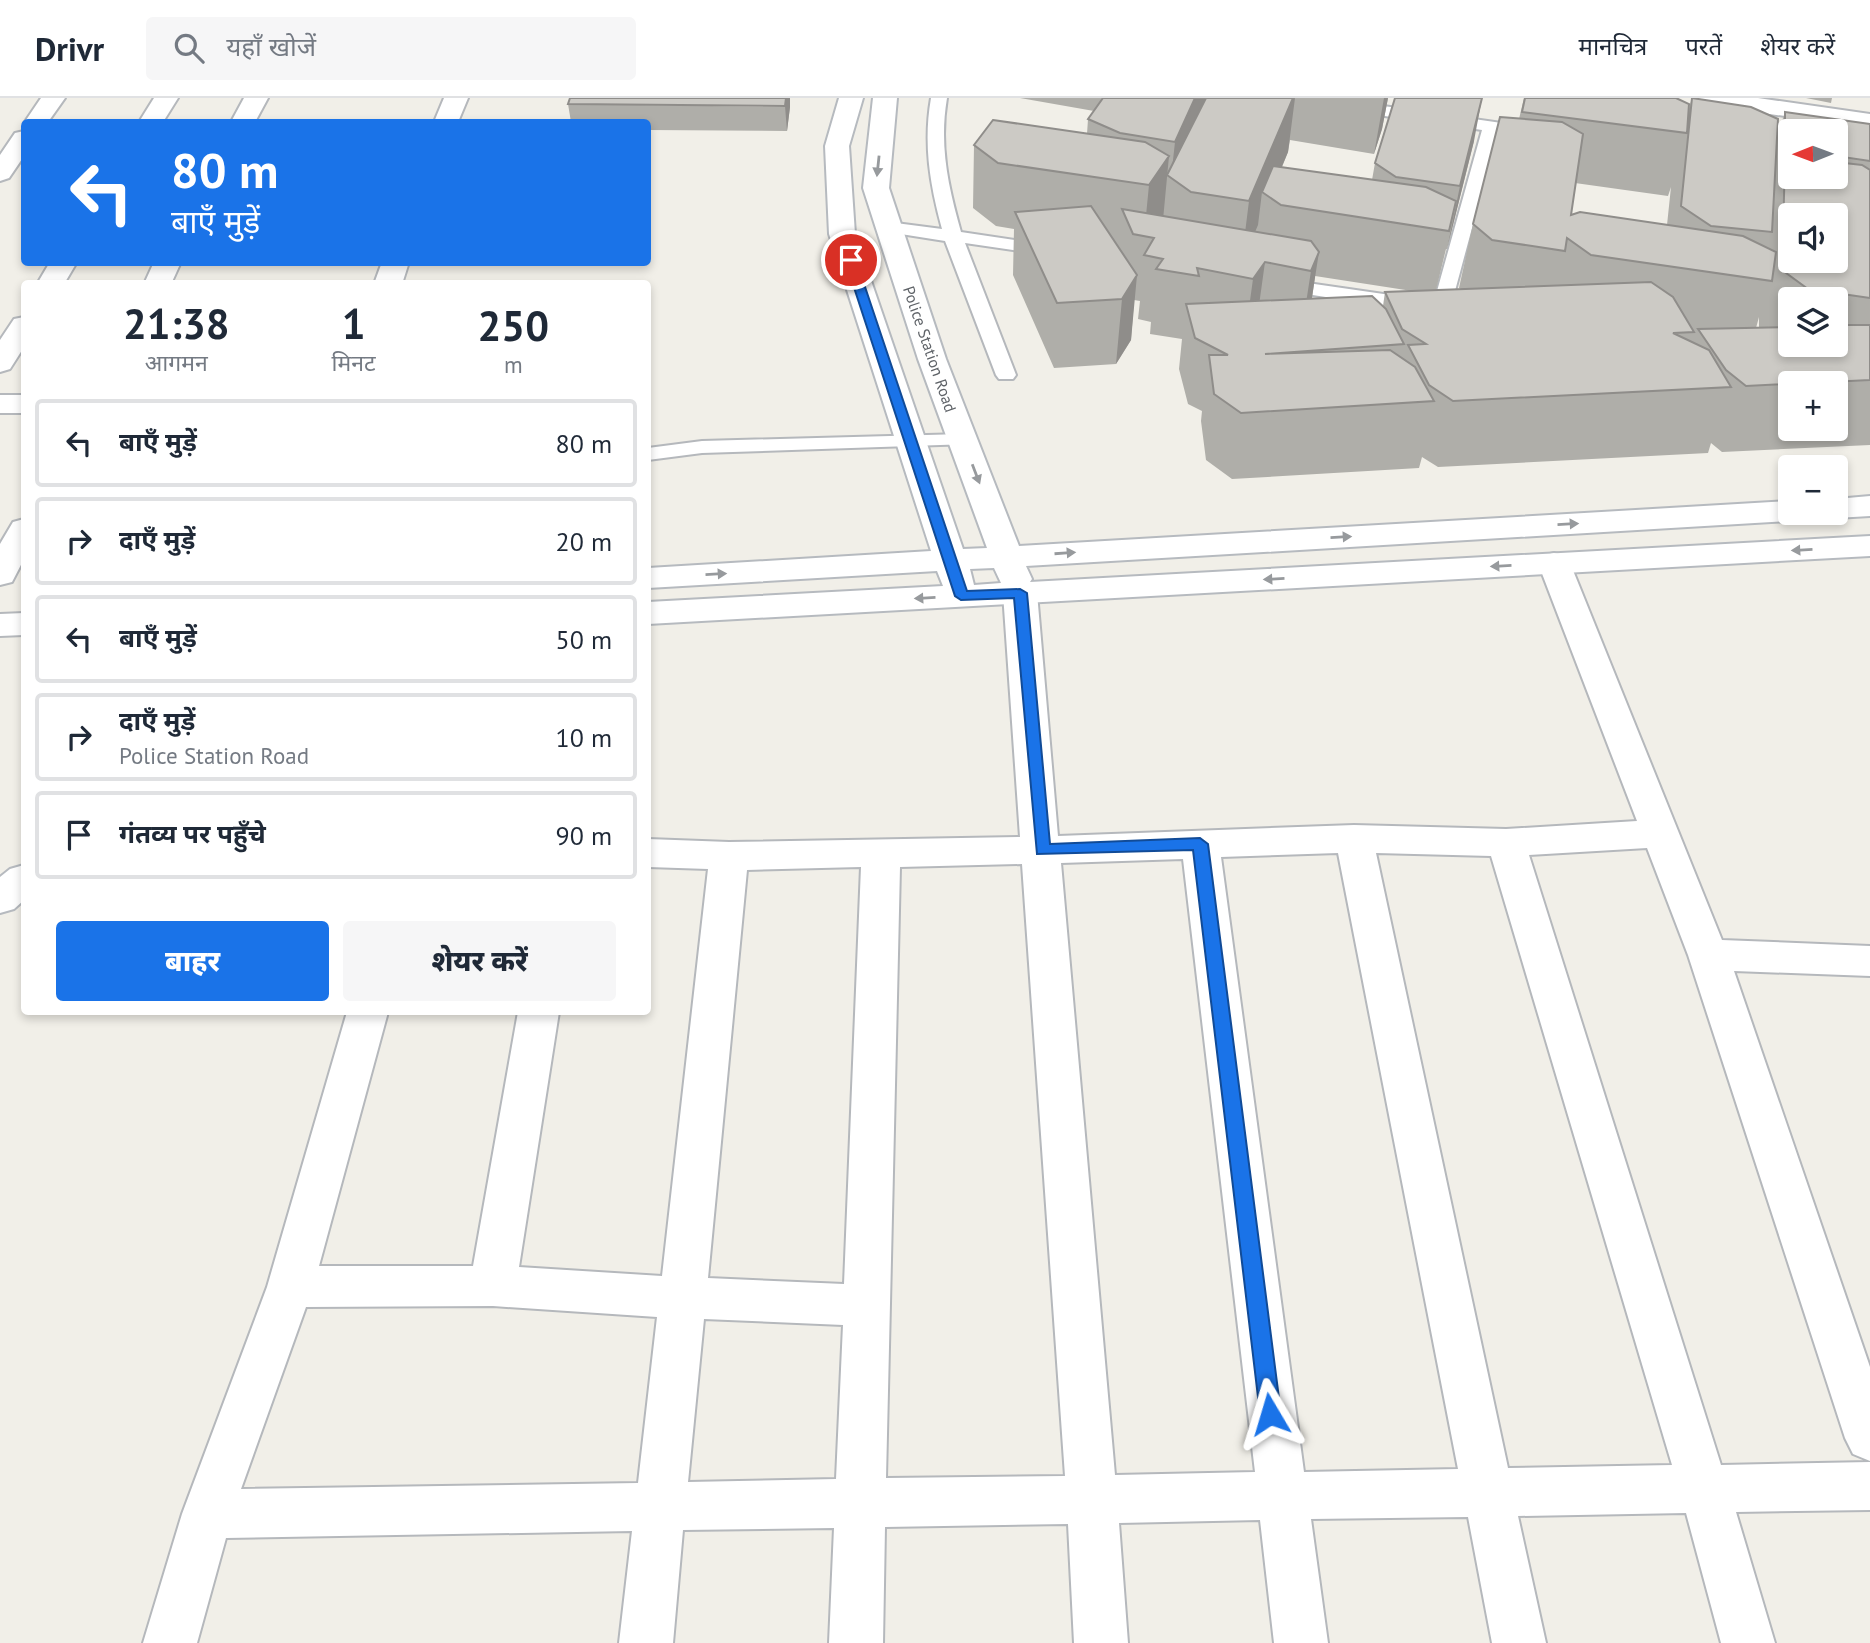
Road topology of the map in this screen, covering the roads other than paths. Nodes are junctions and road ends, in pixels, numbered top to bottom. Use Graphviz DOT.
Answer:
graph roads {
  1 [pos="53,98"];
  2 [pos="166,98"];
  3 [pos="256,98"];
  4 [pos="456,98"];
  5 [pos="851,98"];
  6 [pos="885,98"];
  7 [pos="939,98"];
  8 [pos="1294,98"];
  9 [pos="1706,98"];
  10 [pos="38,119"];
  11 [pos="152,119"];
  12 [pos="245,119"];
  13 [pos="447,119"];
  14 [pos="1870,121"];
  15 [pos="1491,127"];
  16 [pos="1546,134"];
  17 [pos="21,142"];
  18 [pos="0,173"];
  19 [pos="888,227"];
  20 [pos="954,237"];
  21 [pos="1062,253"];
  22 [pos="1266,283"];
  23 [pos="21,330"];
  24 [pos="0,363"];
  25 [pos="1006,375"];
  26 [pos="0,404"];
  27 [pos="21,404"];
  28 [pos="963,440"];
  29 [pos="910,442"];
  30 [pos="651,454"];
  31 [pos="1870,506"];
  32 [pos="1848,507"];
  33 [pos="1778,511"];
  34 [pos="21,535"];
  35 [pos="1870,546"];
  36 [pos="1007,557"];
  37 [pos="950,560"];
  38 [pos="1554,563"];
  39 [pos="0,575"];
  40 [pos="651,578"];
  41 [pos="1020,593"];
  42 [pos="961,596"];
  43 [pos="651,613"];
  44 [pos="21,624"];
  45 [pos="0,625"];
  46 [pos="1661,833"];
  47 [pos="1354,839"];
  48 [pos="1200,844"];
  49 [pos="1506,844"];
  50 [pos="1042,850"];
  51 [pos="881,852"];
  52 [pos="651,853"];
  53 [pos="729,856"];
  54 [pos="21,882"];
  55 [pos="0,899"];
  56 [pos="1708,955"];
  57 [pos="1870,961"];
  58 [pos="366,1015"];
  59 [pos="538,1015"];
  60 [pos="493,1286"];
  61 [pos="290,1287"];
  62 [pos="683,1298"];
  63 [pos="866,1305"];
  64 [pos="1870,1438"];
  65 [pos="1870,1486"];
  66 [pos="1704,1489"];
  67 [pos="1490,1492"];
  68 [pos="1281,1496"];
  69 [pos="1092,1499"];
  70 [pos="860,1503"];
  71 [pos="661,1506"];
  72 [pos="207,1514"];
  73 [pos="170,1643"];
  74 [pos="646,1643"];
  75 [pos="856,1643"];
  76 [pos="1101,1643"];
  77 [pos="1301,1643"];
  78 [pos="1519,1643"];
  79 [pos="1748,1643"];
  1 -- 10 [label="street"];
  2 -- 11 [label="street"];
  3 -- 12 [label="street"];
  4 -- 13 [label="street"];
  5 -- 29 [label="street"];
  6 -- 19 [label="street, Police Station Road, one-way"];
  7 -- 20 [label="lane"];
  8 -- 15 [label="lane"];
  9 -- 14 [label="street"];
  15 -- 16 [label="lane"];
  15 -- 22 [label="lane"];
  17 -- 18 [label="street"];
  19 -- 20 [label="lane"];
  19 -- 28 [label="street, Police Station Road"];
  20 -- 21 [label="lane"];
  20 -- 25 [label="lane"];
  23 -- 24 [label="street"];
  26 -- 27 [label="street"];
  28 -- 29 [label="lane"];
  28 -- 36 [label="street, Police Station Road, one-way"];
  29 -- 30 [label="lane"];
  29 -- 37 [label="street"];
  31 -- 32 [label="street"];
  36 -- 33 [label="street, one-way"];
  34 -- 39 [label="street"];
  35 -- 38 [label="street, one-way"];
  36 -- 37 [label="street"];
  36 -- 41 [label="street, Police Station Road"];
  40 -- 37 [label="street, one-way"];
  37 -- 42 [label="street"];
  38 -- 41 [label="street, one-way"];
  38 -- 46 [label="street"];
  41 -- 42 [label="street"];
  41 -- 50 [label="street, Police Station Road"];
  42 -- 43 [label="street, one-way"];
  44 -- 45 [label="street"];
  46 -- 49 [label="street"];
  46 -- 56 [label="street"];
  47 -- 48 [label="street"];
  47 -- 49 [label="street"];
  47 -- 67 [label="street"];
  48 -- 50 [label="street"];
  48 -- 68 [label="street"];
  49 -- 66 [label="street"];
  50 -- 51 [label="street"];
  50 -- 69 [label="street, Police Station Road"];
  51 -- 53 [label="street"];
  51 -- 63 [label="street"];
  52 -- 53 [label="street"];
  53 -- 62 [label="street"];
  54 -- 55 [label="street"];
  56 -- 57 [label="street"];
  56 -- 64 [label="street"];
  58 -- 61 [label="street"];
  59 -- 60 [label="street"];
  60 -- 61 [label="street"];
  60 -- 62 [label="street"];
  61 -- 72 [label="street"];
  62 -- 63 [label="street"];
  62 -- 71 [label="street"];
  63 -- 70 [label="street"];
  65 -- 66 [label="street"];
  66 -- 67 [label="street"];
  66 -- 79 [label="street"];
  67 -- 68 [label="street"];
  67 -- 78 [label="street"];
  68 -- 69 [label="street"];
  68 -- 77 [label="street"];
  69 -- 70 [label="street"];
  69 -- 76 [label="street, Police Station Road"];
  70 -- 71 [label="street"];
  70 -- 75 [label="street"];
  71 -- 72 [label="street"];
  71 -- 74 [label="street"];
  72 -- 73 [label="street"];
}
